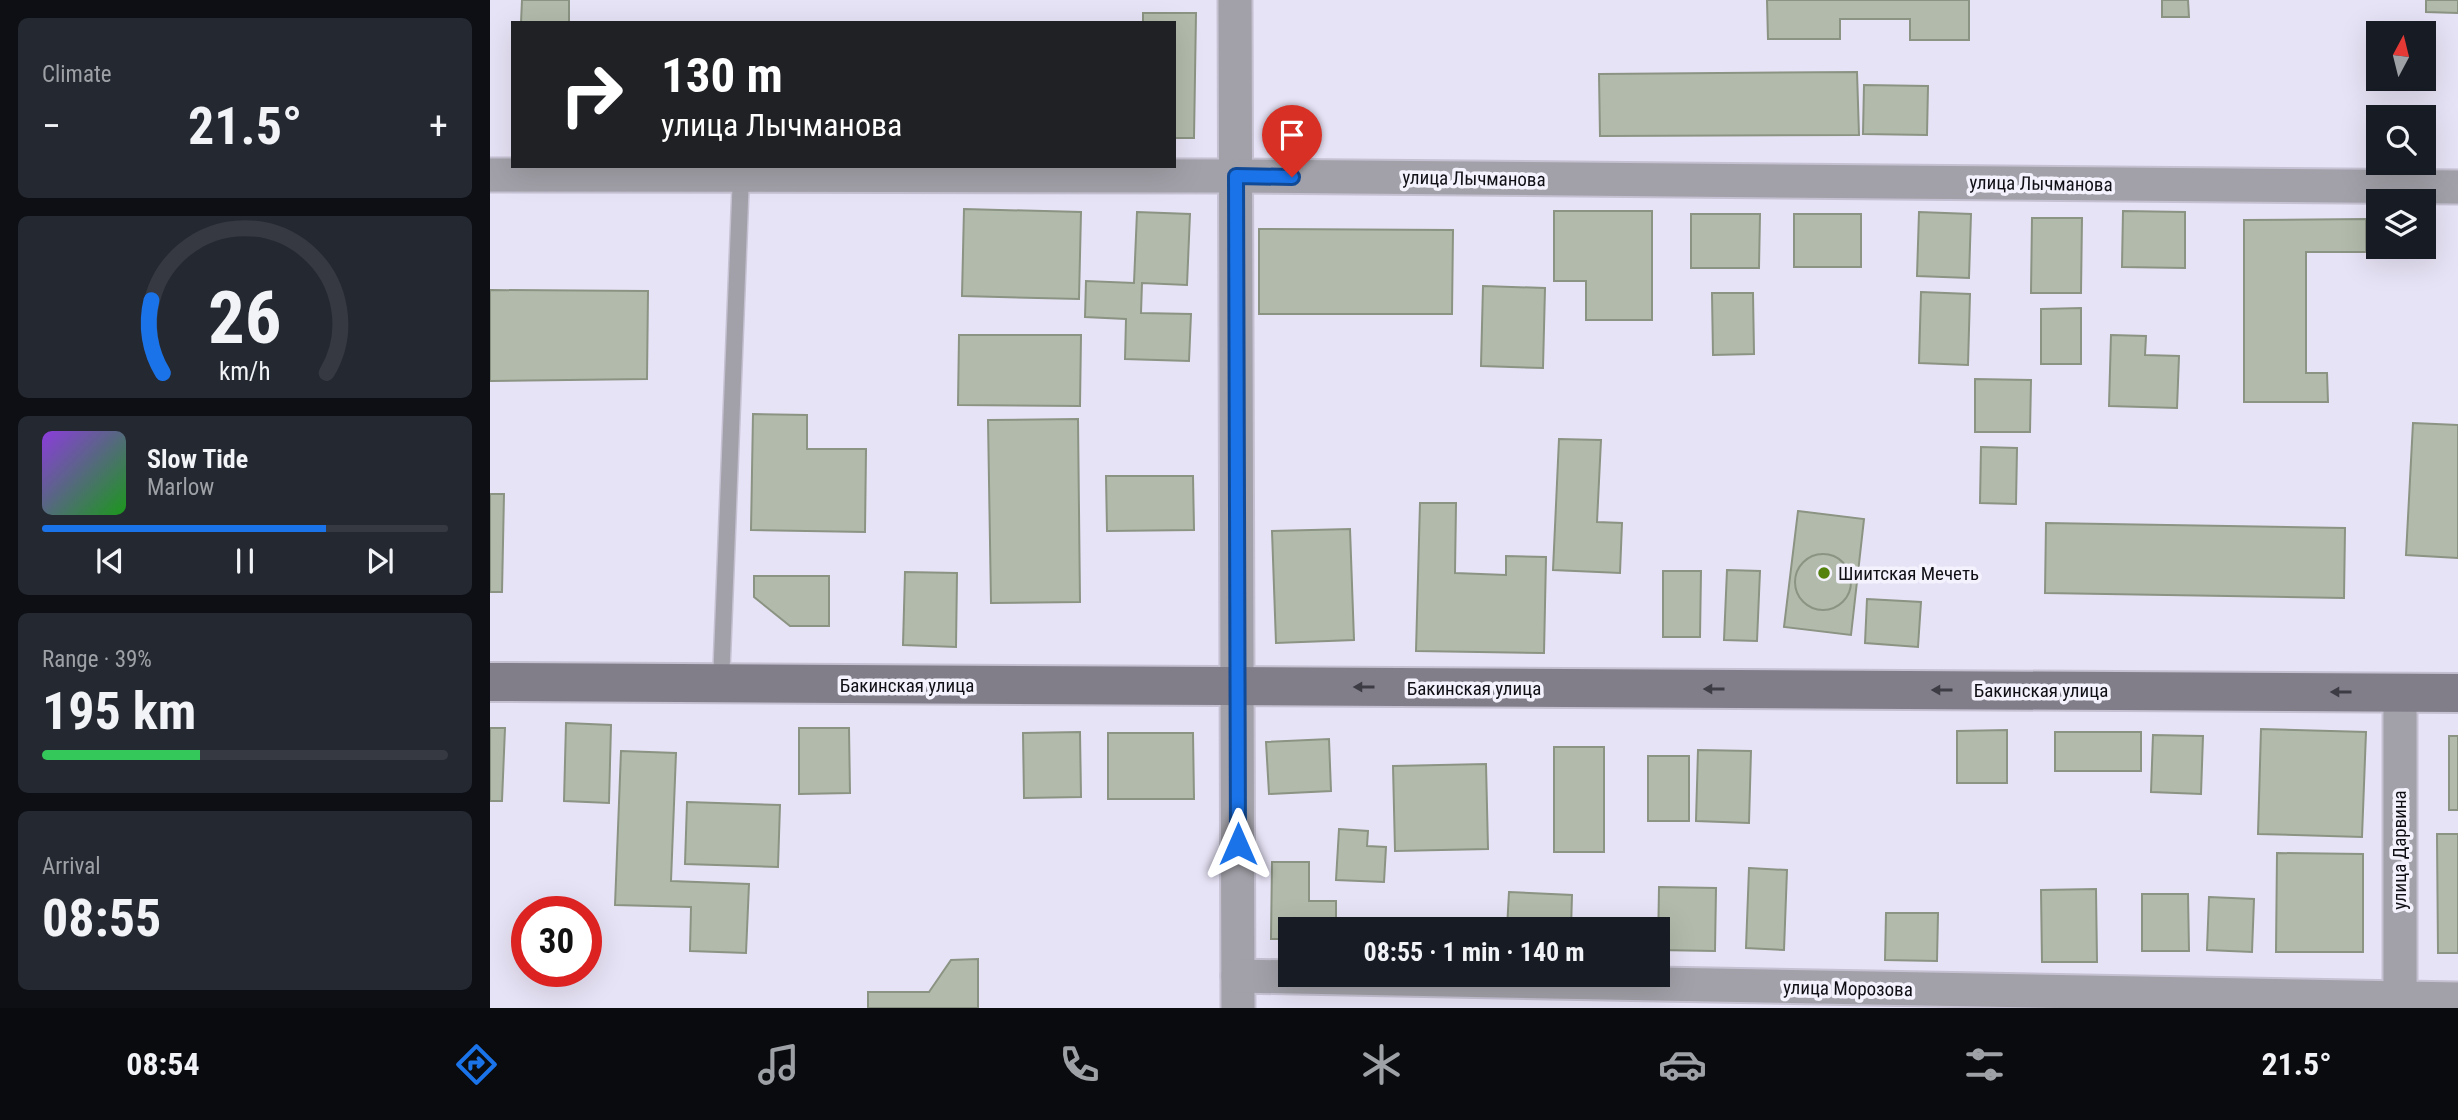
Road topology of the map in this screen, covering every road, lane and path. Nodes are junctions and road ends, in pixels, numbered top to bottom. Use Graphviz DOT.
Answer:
graph roads {
  1 [pos="1235,0"];
  2 [pos="490,175"];
  3 [pos="741,175"];
  4 [pos="1236,176"];
  5 [pos="2458,187"];
  6 [pos="490,682"];
  7 [pos="721,684"];
  8 [pos="1238,686"];
  9 [pos="2400,692"];
  10 [pos="2458,693"];
  11 [pos="1238,992"];
  12 [pos="2458,999"];
  13 [pos="2399,1004"];
  1 -- 4 [label="street"];
  2 -- 3 [label="street, улица Лычманова"];
  3 -- 4 [label="street, улица Лычманова"];
  3 -- 7 [label="lane"];
  4 -- 5 [label="street, улица Лычманова"];
  4 -- 8 [label="street"];
  6 -- 7 [label="main road, Бакинская улица"];
  7 -- 8 [label="main road, Бакинская улица"];
  9 -- 8 [label="main road, Бакинская улица, one-way"];
  8 -- 11 [label="street"];
  9 -- 10 [label="main road, Бакинская улица"];
  9 -- 13 [label="street, улица Дарвина"];
  11 -- 13 [label="street, улица Морозова"];
  12 -- 13 [label="street, улица Морозова"];
}
